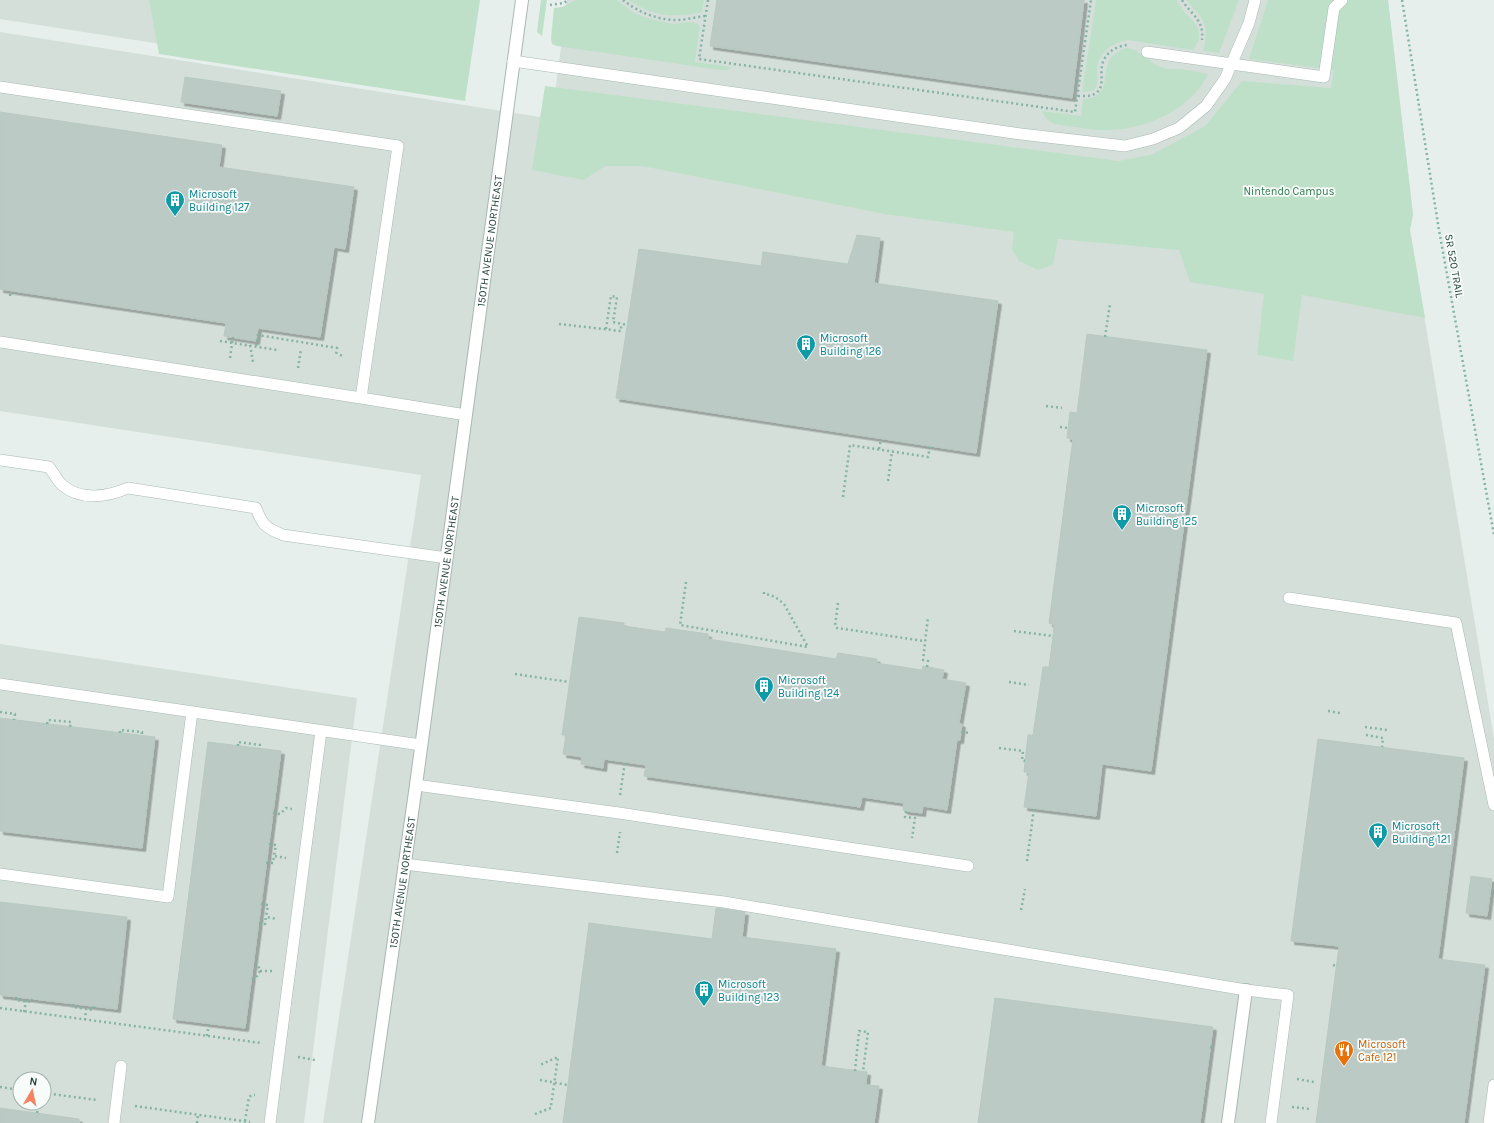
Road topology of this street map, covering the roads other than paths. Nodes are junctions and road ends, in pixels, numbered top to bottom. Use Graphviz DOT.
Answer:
graph roads {
  1 [pos="522,0"];
  2 [pos="1255,0"];
  3 [pos="1342,0"];
  4 [pos="1147,52"];
  5 [pos="513,61"];
  6 [pos="1232,64"];
  7 [pos="0,87"];
  8 [pos="0,342"];
  9 [pos="361,398"];
  10 [pos="466,415"];
  11 [pos="0,460"];
  12 [pos="447,558"];
  13 [pos="1289,598"];
  14 [pos="0,684"];
  15 [pos="192,712"];
  16 [pos="321,731"];
  17 [pos="421,745"];
  18 [pos="416,786"];
  19 [pos="1494,805"];
  20 [pos="404,864"];
  21 [pos="968,866"];
  22 [pos="0,874"];
  23 [pos="1246,990"];
  24 [pos="121,1066"];
  25 [pos="1494,1085"];
  26 [pos="114,1123"];
  27 [pos="270,1123"];
  28 [pos="368,1123"];
  29 [pos="1228,1123"];
  30 [pos="1271,1123"];
  31 [pos="1489,1123"];
  1 -- 5 [label="street, 150TH AVENUE NORTHEAST"];
  2 -- 6 [label="lane"];
  3 -- 6 [label="lane"];
  4 -- 6 [label="lane"];
  5 -- 6 [label="lane"];
  5 -- 10 [label="street, 150TH AVENUE NORTHEAST"];
  7 -- 9 [label="lane"];
  8 -- 9 [label="lane"];
  9 -- 10 [label="lane"];
  10 -- 12 [label="street, 150TH AVENUE NORTHEAST"];
  11 -- 12 [label="lane"];
  12 -- 17 [label="street, 150TH AVENUE NORTHEAST"];
  13 -- 19 [label="lane"];
  14 -- 15 [label="lane"];
  15 -- 16 [label="lane"];
  15 -- 22 [label="lane"];
  16 -- 17 [label="lane"];
  16 -- 27 [label="lane"];
  17 -- 18 [label="street, 150TH AVENUE NORTHEAST"];
  18 -- 20 [label="street, 150TH AVENUE NORTHEAST"];
  18 -- 21 [label="lane"];
  20 -- 23 [label="lane"];
  20 -- 28 [label="street, 150TH AVENUE NORTHEAST"];
  23 -- 29 [label="street"];
  23 -- 30 [label="lane"];
  24 -- 26 [label="lane"];
  25 -- 31 [label="lane"];
}
